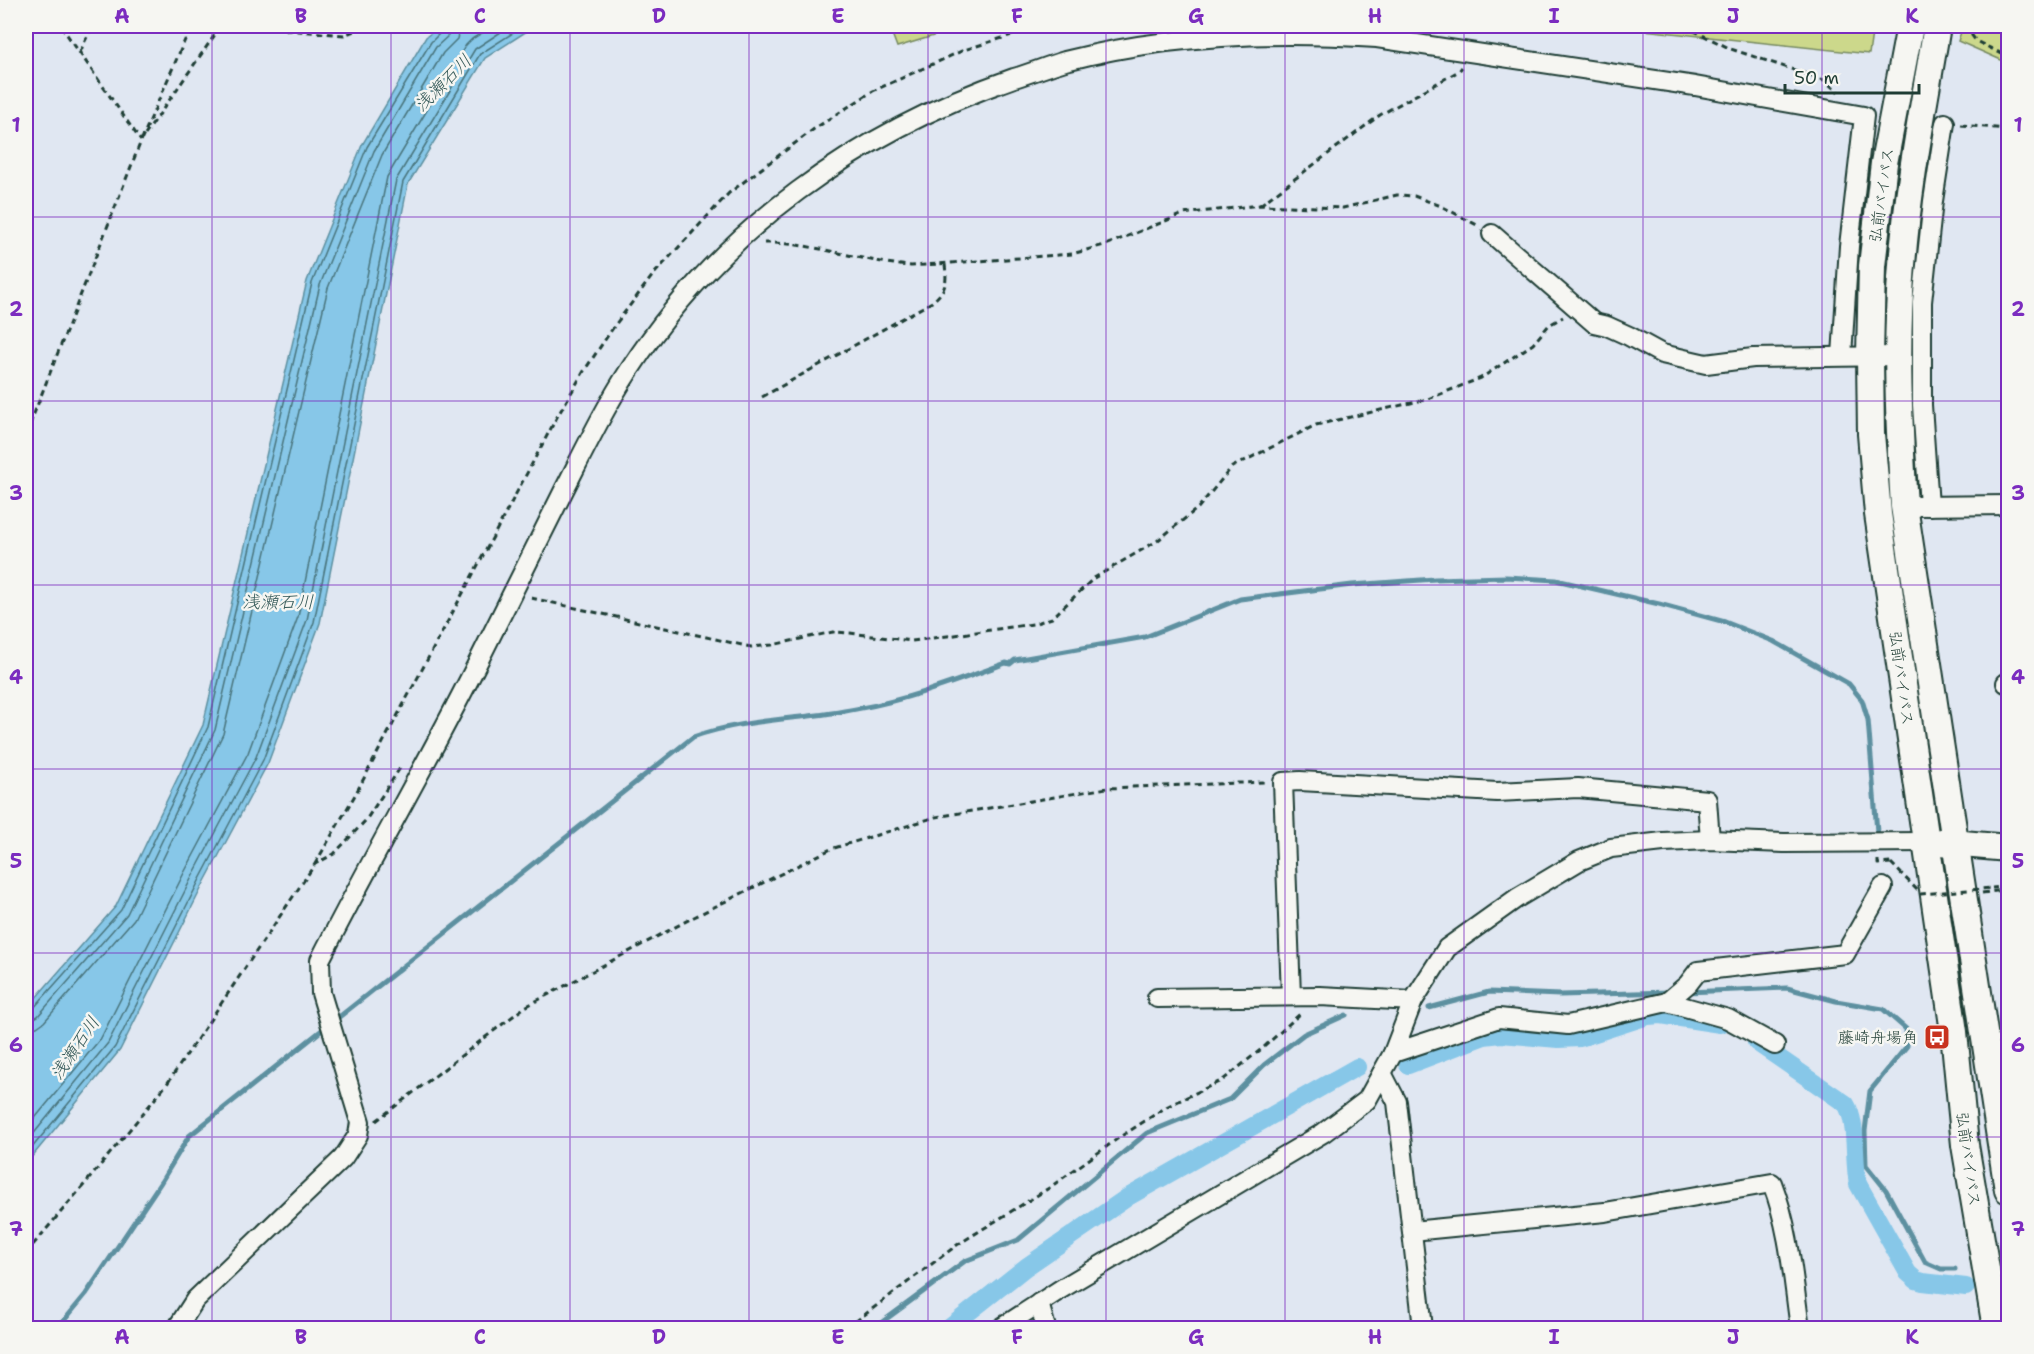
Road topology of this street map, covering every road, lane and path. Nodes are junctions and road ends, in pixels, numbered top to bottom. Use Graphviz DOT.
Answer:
graph roads {
  1 [pos="62,26"];
  2 [pos="92,26"];
  3 [pos="191,26"];
  4 [pos="221,26"];
  5 [pos="276,26"];
  6 [pos="367,26"];
  7 [pos="1684,26"];
  8 [pos="1910,26"];
  9 [pos="1937,26"];
  10 [pos="1965,26"];
  11 [pos="80,52"];
  12 [pos="1474,52"];
  13 [pos="2008,57"];
  14 [pos="1840,94"];
  15 [pos="1945,123"];
  16 [pos="2008,129"];
  17 [pos="141,141"];
  18 [pos="1260,205"];
  19 [pos="1492,234"];
  20 [pos="739,239"];
  21 [pos="945,264"];
  22 [pos="1578,310"];
  23 [pos="1842,356"];
  24 [pos="1870,356"];
  25 [pos="1898,356"];
  26 [pos="762,397"];
  27 [pos="26,434"];
  28 [pos="2008,505"];
  29 [pos="1917,506"];
  30 [pos="512,593"];
  31 [pos="403,764"];
  32 [pos="1283,782"];
  33 [pos="1710,840"];
  34 [pos="1925,842"];
  35 [pos="1954,842"];
  36 [pos="2008,848"];
  37 [pos="1891,863"];
  38 [pos="1883,887"];
  39 [pos="1980,893"];
  40 [pos="1291,996"];
  41 [pos="1320,996"];
  42 [pos="1157,998"];
  43 [pos="1413,1001"];
  44 [pos="1667,1002"];
  45 [pos="1775,1045"];
  46 [pos="1393,1053"];
  47 [pos="1382,1073"];
  48 [pos="358,1135"];
  49 [pos="2008,1190"];
  50 [pos="1412,1231"];
  51 [pos="26,1252"];
  52 [pos="1039,1303"];
  53 [pos="177,1329"];
  54 [pos="847,1329"];
  55 [pos="1001,1329"];
  56 [pos="1046,1329"];
  57 [pos="1423,1329"];
  58 [pos="1800,1329"];
  59 [pos="1996,1329"];
  1 -- 11 [label="path"];
  2 -- 11 [label="path"];
  3 -- 17 [label="path"];
  4 -- 17 [label="path"];
  5 -- 6 [label="path"];
  7 -- 14 [label="path"];
  8 -- 24 [label="highway, 弘前バイパス"];
  9 -- 25 [label="highway, 弘前バイパス"];
  10 -- 13 [label="path"];
  11 -- 17 [label="path"];
  12 -- 18 [label="path"];
  12 -- 20 [label="street"];
  12 -- 23 [label="street"];
  15 -- 16 [label="path"];
  15 -- 29 [label="street"];
  17 -- 27 [label="path"];
  18 -- 19 [label="path"];
  18 -- 21 [label="path"];
  19 -- 22 [label="street"];
  20 -- 21 [label="path"];
  20 -- 30 [label="street"];
  21 -- 26 [label="path"];
  22 -- 23 [label="street"];
  22 -- 30 [label="path"];
  23 -- 24 [label="street"];
  24 -- 25 [label="street"];
  24 -- 34 [label="highway, 弘前バイパス"];
  25 -- 29 [label="highway, 弘前バイパス"];
  28 -- 29 [label="street"];
  29 -- 35 [label="highway, 弘前バイパス"];
  30 -- 48 [label="street"];
  31 -- 51 [label="path"];
  32 -- 33 [label="street"];
  32 -- 40 [label="street"];
  32 -- 48 [label="path"];
  33 -- 34 [label="street"];
  33 -- 43 [label="street"];
  34 -- 35 [label="highway"];
  34 -- 59 [label="highway, 弘前バイパス"];
  35 -- 36 [label="highway"];
  35 -- 49 [label="highway, 弘前バイパス"];
  37 -- 39 [label="path, bridge"];
  38 -- 44 [label="street"];
  40 -- 41 [label="street"];
  40 -- 42 [label="street"];
  41 -- 43 [label="street"];
  41 -- 54 [label="path"];
  43 -- 46 [label="street"];
  44 -- 45 [label="street"];
  44 -- 46 [label="street"];
  46 -- 47 [label="street"];
  47 -- 50 [label="street"];
  47 -- 52 [label="street"];
  48 -- 53 [label="street"];
  50 -- 57 [label="street"];
  50 -- 58 [label="street"];
  52 -- 55 [label="street"];
  52 -- 56 [label="street"];
}
